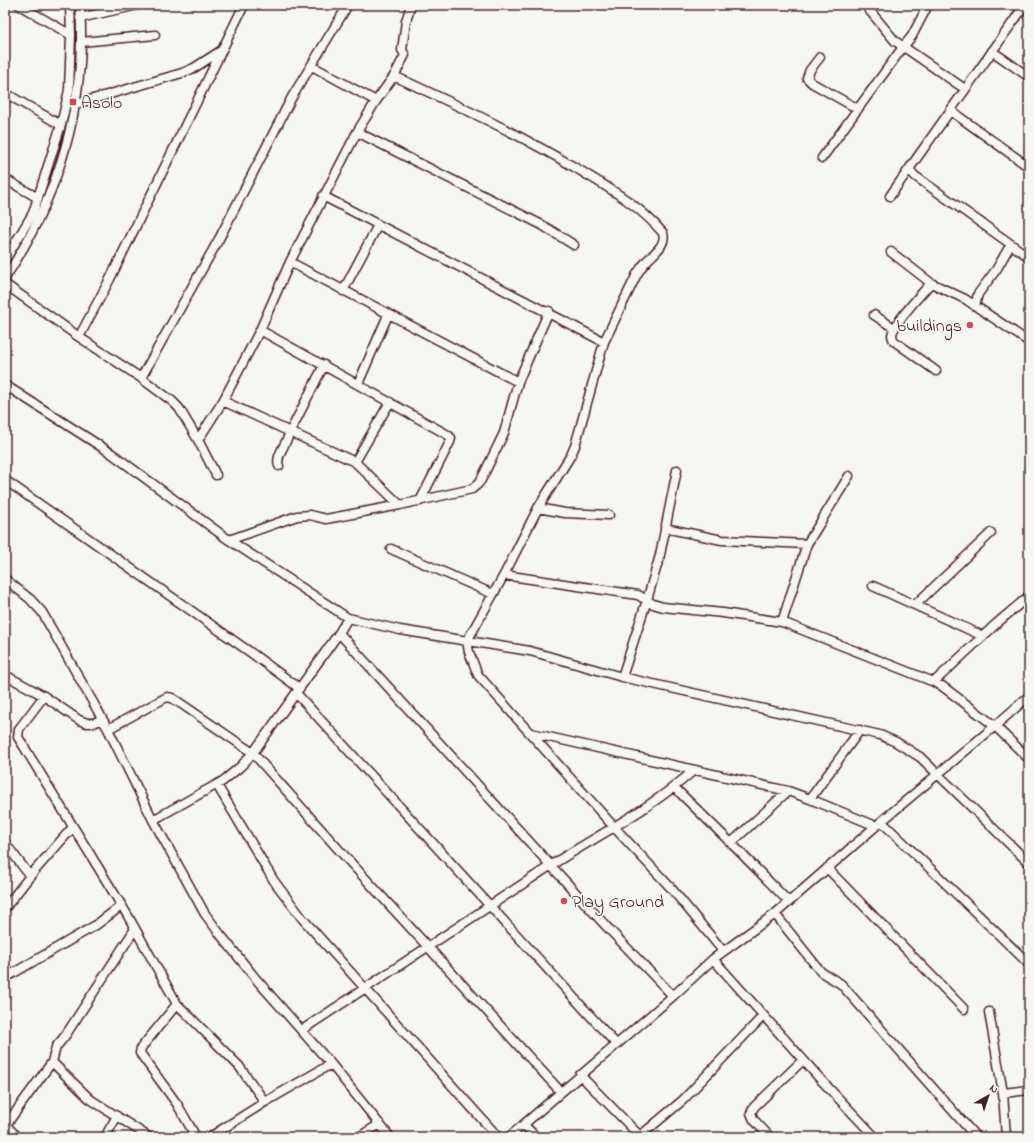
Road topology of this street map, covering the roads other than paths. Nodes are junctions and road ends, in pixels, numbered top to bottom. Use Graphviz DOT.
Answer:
graph roads {
  1 [pos="19,5"];
  2 [pos="70,5"];
  3 [pos="80,5"];
  4 [pos="138,5"];
  5 [pos="244,5"];
  6 [pos="348,5"];
  7 [pos="412,5"];
  8 [pos="865,5"];
  9 [pos="928,5"];
  10 [pos="1025,5"];
  11 [pos="80,18"];
  12 [pos="71,35"];
  13 [pos="155,35"];
  14 [pos="81,42"];
  15 [pos="902,47"];
  16 [pos="222,50"];
  17 [pos="992,51"];
  18 [pos="820,57"];
  19 [pos="312,66"];
  20 [pos="394,76"];
  21 [pos="1029,78"];
  22 [pos="965,90"];
  23 [pos="5,93"];
  24 [pos="376,101"];
  25 [pos="76,104"];
  26 [pos="858,109"];
  27 [pos="951,111"];
  28 [pos="61,125"];
  29 [pos="357,132"];
  30 [pos="822,158"];
  31 [pos="1029,167"];
  32 [pos="909,169"];
  33 [pos="5,179"];
  34 [pos="323,196"];
  35 [pos="890,196"];
  36 [pos="38,198"];
  37 [pos="378,225"];
  38 [pos="1011,244"];
  39 [pos="574,245"];
  40 [pos="891,252"];
  41 [pos="1029,257"];
  42 [pos="5,260"];
  43 [pos="290,262"];
  44 [pos="5,278"];
  45 [pos="931,283"];
  46 [pos="5,284"];
  47 [pos="343,290"];
  48 [pos="978,294"];
  49 [pos="965,299"];
  50 [pos="975,306"];
  51 [pos="548,311"];
  52 [pos="388,315"];
  53 [pos="874,315"];
  54 [pos="894,328"];
  55 [pos="260,330"];
  56 [pos="79,337"];
  57 [pos="604,342"];
  58 [pos="1029,342"];
  59 [pos="324,365"];
  60 [pos="936,371"];
  61 [pos="142,378"];
  62 [pos="518,382"];
  63 [pos="358,384"];
  64 [pos="5,385"];
  65 [pos="223,401"];
  66 [pos="390,402"];
  67 [pos="290,432"];
  68 [pos="198,440"];
  69 [pos="355,462"];
  70 [pos="279,466"];
  71 [pos="677,470"];
  72 [pos="216,475"];
  73 [pos="849,476"];
  74 [pos="5,480"];
  75 [pos="420,501"];
  76 [pos="400,506"];
  77 [pos="538,508"];
  78 [pos="609,515"];
  79 [pos="665,528"];
  80 [pos="991,533"];
  81 [pos="229,540"];
  82 [pos="807,544"];
  83 [pos="391,549"];
  84 [pos="504,575"];
  85 [pos="5,579"];
  86 [pos="872,586"];
  87 [pos="493,594"];
  88 [pos="1029,596"];
  89 [pos="647,600"];
  90 [pos="915,605"];
  91 [pos="348,618"];
  92 [pos="782,622"];
  93 [pos="339,633"];
  94 [pos="983,636"];
  95 [pos="468,641"];
  96 [pos="5,675"];
  97 [pos="622,676"];
  98 [pos="934,682"];
  99 [pos="297,691"];
  100 [pos="44,696"];
  101 [pos="1029,696"];
  102 [pos="102,719"];
  103 [pos="995,726"];
  104 [pos="108,729"];
  105 [pos="860,730"];
  106 [pos="531,734"];
  107 [pos="253,753"];
  108 [pos="1029,759"];
  109 [pos="694,770"];
  110 [pos="939,774"];
  111 [pos="217,785"];
  112 [pos="674,788"];
  113 [pos="788,791"];
  114 [pos="810,799"];
  115 [pos="153,820"];
  116 [pos="879,824"];
  117 [pos="73,827"];
  118 [pos="614,828"];
  119 [pos="5,843"];
  120 [pos="731,843"];
  121 [pos="1029,863"];
  122 [pos="552,866"];
  123 [pos="827,868"];
  124 [pos="30,876"];
  125 [pos="789,902"];
  126 [pos="121,906"];
  127 [pos="490,906"];
  128 [pos="5,908"];
  129 [pos="774,914"];
  130 [pos="135,929"];
  131 [pos="428,947"];
  132 [pos="723,951"];
  133 [pos="713,959"];
  134 [pos="1029,964"];
  135 [pos="5,978"];
  136 [pos="366,989"];
  137 [pos="673,996"];
  138 [pos="177,1004"];
  139 [pos="964,1009"];
  140 [pos="989,1012"];
  141 [pos="763,1016"];
  142 [pos="302,1030"];
  143 [pos="616,1044"];
  144 [pos="803,1060"];
  145 [pos="52,1062"];
  146 [pos="331,1064"];
  147 [pos="580,1075"];
  148 [pos="1029,1090"];
  149 [pos="561,1092"];
  150 [pos="1003,1094"];
  151 [pos="265,1102"];
  152 [pos="117,1116"];
  153 [pos="5,1124"];
  154 [pos="380,1124"];
  155 [pos="524,1125"];
  156 [pos="17,1137"];
  157 [pos="105,1137"];
  158 [pos="149,1137"];
  159 [pos="196,1137"];
  160 [pos="210,1137"];
  161 [pos="359,1137"];
  162 [pos="390,1137"];
  163 [pos="498,1137"];
  164 [pos="509,1137"];
  165 [pos="536,1137"];
  166 [pos="639,1137"];
  167 [pos="770,1137"];
  168 [pos="875,1137"];
  169 [pos="976,1137"];
  170 [pos="1006,1137"];
  1 -- 12 [label="street"];
  2 -- 12 [label="street"];
  3 -- 11 [label="street"];
  4 -- 11 [label="street"];
  5 -- 16 [label="street"];
  6 -- 19 [label="street"];
  7 -- 20 [label="street"];
  8 -- 15 [label="street"];
  9 -- 15 [label="street"];
  10 -- 17 [label="street"];
  11 -- 14 [label="street"];
  12 -- 28 [label="street"];
  13 -- 14 [label="street"];
  14 -- 25 [label="street"];
  15 -- 22 [label="street"];
  15 -- 26 [label="street"];
  16 -- 25 [label="street"];
  16 -- 56 [label="street"];
  17 -- 21 [label="street"];
  17 -- 22 [label="street"];
  18 -- 26 [label="street"];
  19 -- 24 [label="street"];
  19 -- 61 [label="street"];
  20 -- 24 [label="street"];
  20 -- 57 [label="street"];
  22 -- 27 [label="street"];
  23 -- 28 [label="street"];
  24 -- 29 [label="street"];
  25 -- 44 [label="street"];
  26 -- 30 [label="street"];
  27 -- 31 [label="street"];
  27 -- 32 [label="street"];
  28 -- 36 [label="street"];
  29 -- 34 [label="street"];
  29 -- 39 [label="street"];
  32 -- 35 [label="street"];
  32 -- 38 [label="street"];
  33 -- 36 [label="street"];
  34 -- 37 [label="street"];
  34 -- 43 [label="street"];
  36 -- 42 [label="street"];
  37 -- 47 [label="street"];
  37 -- 51 [label="street"];
  38 -- 41 [label="street"];
  38 -- 48 [label="street"];
  40 -- 45 [label="street"];
  43 -- 47 [label="street"];
  43 -- 55 [label="street"];
  45 -- 49 [label="street"];
  45 -- 54 [label="street"];
  46 -- 56 [label="street"];
  47 -- 52 [label="street"];
  48 -- 49 [label="street"];
  48 -- 50 [label="street"];
  49 -- 50 [label="street"];
  50 -- 58 [label="street"];
  51 -- 57 [label="street"];
  51 -- 62 [label="street"];
  52 -- 62 [label="street"];
  52 -- 63 [label="street"];
  53 -- 54 [label="street"];
  54 -- 60 [label="street"];
  55 -- 59 [label="street"];
  55 -- 65 [label="street"];
  56 -- 61 [label="street"];
  57 -- 77 [label="street"];
  59 -- 63 [label="street"];
  59 -- 67 [label="street"];
  61 -- 68 [label="street"];
  62 -- 75 [label="street"];
  63 -- 66 [label="street"];
  64 -- 81 [label="street"];
  65 -- 67 [label="street"];
  65 -- 68 [label="street"];
  66 -- 69 [label="street"];
  66 -- 75 [label="street"];
  67 -- 69 [label="street"];
  67 -- 70 [label="street"];
  68 -- 72 [label="street"];
  69 -- 76 [label="street"];
  71 -- 79 [label="street"];
  73 -- 82 [label="street"];
  74 -- 99 [label="street"];
  75 -- 76 [label="street"];
  76 -- 81 [label="street"];
  77 -- 78 [label="street"];
  77 -- 84 [label="street"];
  79 -- 82 [label="street"];
  79 -- 89 [label="street"];
  80 -- 90 [label="street"];
  81 -- 91 [label="street"];
  82 -- 92 [label="street"];
  83 -- 87 [label="street"];
  84 -- 87 [label="street"];
  84 -- 89 [label="street"];
  85 -- 102 [label="street"];
  86 -- 90 [label="street"];
  87 -- 95 [label="street"];
  88 -- 94 [label="street"];
  89 -- 92 [label="street"];
  89 -- 97 [label="street"];
  90 -- 94 [label="street"];
  91 -- 93 [label="street"];
  91 -- 95 [label="street"];
  92 -- 98 [label="street"];
  93 -- 99 [label="street"];
  93 -- 122 [label="street"];
  94 -- 98 [label="street"];
  95 -- 97 [label="street"];
  95 -- 106 [label="street"];
  96 -- 100 [label="street"];
  97 -- 105 [label="street"];
  98 -- 103 [label="street"];
  99 -- 107 [label="street"];
  99 -- 127 [label="street"];
  100 -- 102 [label="street"];
  100 -- 117 [label="street"];
  101 -- 103 [label="street"];
  102 -- 104 [label="street"];
  103 -- 108 [label="street"];
  103 -- 110 [label="street"];
  104 -- 107 [label="street"];
  104 -- 115 [label="street"];
  105 -- 110 [label="street"];
  105 -- 114 [label="street"];
  106 -- 109 [label="street"];
  106 -- 118 [label="street"];
  107 -- 111 [label="street"];
  107 -- 131 [label="street"];
  109 -- 112 [label="street"];
  109 -- 113 [label="street"];
  110 -- 116 [label="street"];
  110 -- 121 [label="street"];
  111 -- 115 [label="street"];
  111 -- 136 [label="street"];
  112 -- 118 [label="street"];
  112 -- 120 [label="street"];
  113 -- 114 [label="street"];
  113 -- 120 [label="street"];
  114 -- 116 [label="street"];
  115 -- 142 [label="street"];
  116 -- 123 [label="street"];
  116 -- 134 [label="street"];
  117 -- 124 [label="street"];
  117 -- 126 [label="street"];
  118 -- 122 [label="street"];
  118 -- 132 [label="street"];
  119 -- 124 [label="street"];
  120 -- 125 [label="street"];
  122 -- 127 [label="street"];
  122 -- 137 [label="street"];
  123 -- 125 [label="street"];
  123 -- 139 [label="street"];
  124 -- 128 [label="street"];
  125 -- 129 [label="street"];
  126 -- 130 [label="street"];
  126 -- 135 [label="street"];
  127 -- 131 [label="street"];
  127 -- 143 [label="street"];
  129 -- 132 [label="street"];
  129 -- 169 [label="street"];
  130 -- 138 [label="street"];
  130 -- 145 [label="street"];
  131 -- 136 [label="street"];
  131 -- 149 [label="street"];
  132 -- 133 [label="street"];
  133 -- 137 [label="street"];
  133 -- 141 [label="street"];
  136 -- 142 [label="street"];
  136 -- 163 [label="street"];
  137 -- 143 [label="street"];
  138 -- 151 [label="street"];
  138 -- 159 [label="street"];
  140 -- 150 [label="street"];
  141 -- 144 [label="street"];
  141 -- 166 [label="street"];
  142 -- 146 [label="street"];
  143 -- 147 [label="street"];
  144 -- 167 [label="street"];
  144 -- 168 [label="street"];
  145 -- 152 [label="street"];
  145 -- 153 [label="street"];
  146 -- 151 [label="street"];
  146 -- 154 [label="street"];
  147 -- 149 [label="street"];
  147 -- 166 [label="street"];
  148 -- 150 [label="street"];
  149 -- 155 [label="street"];
  150 -- 170 [label="street"];
  151 -- 160 [label="street"];
  152 -- 157 [label="street"];
  152 -- 158 [label="street"];
  153 -- 156 [label="street"];
  154 -- 161 [label="street"];
  154 -- 162 [label="street"];
  155 -- 164 [label="street"];
  155 -- 165 [label="street"];
}
